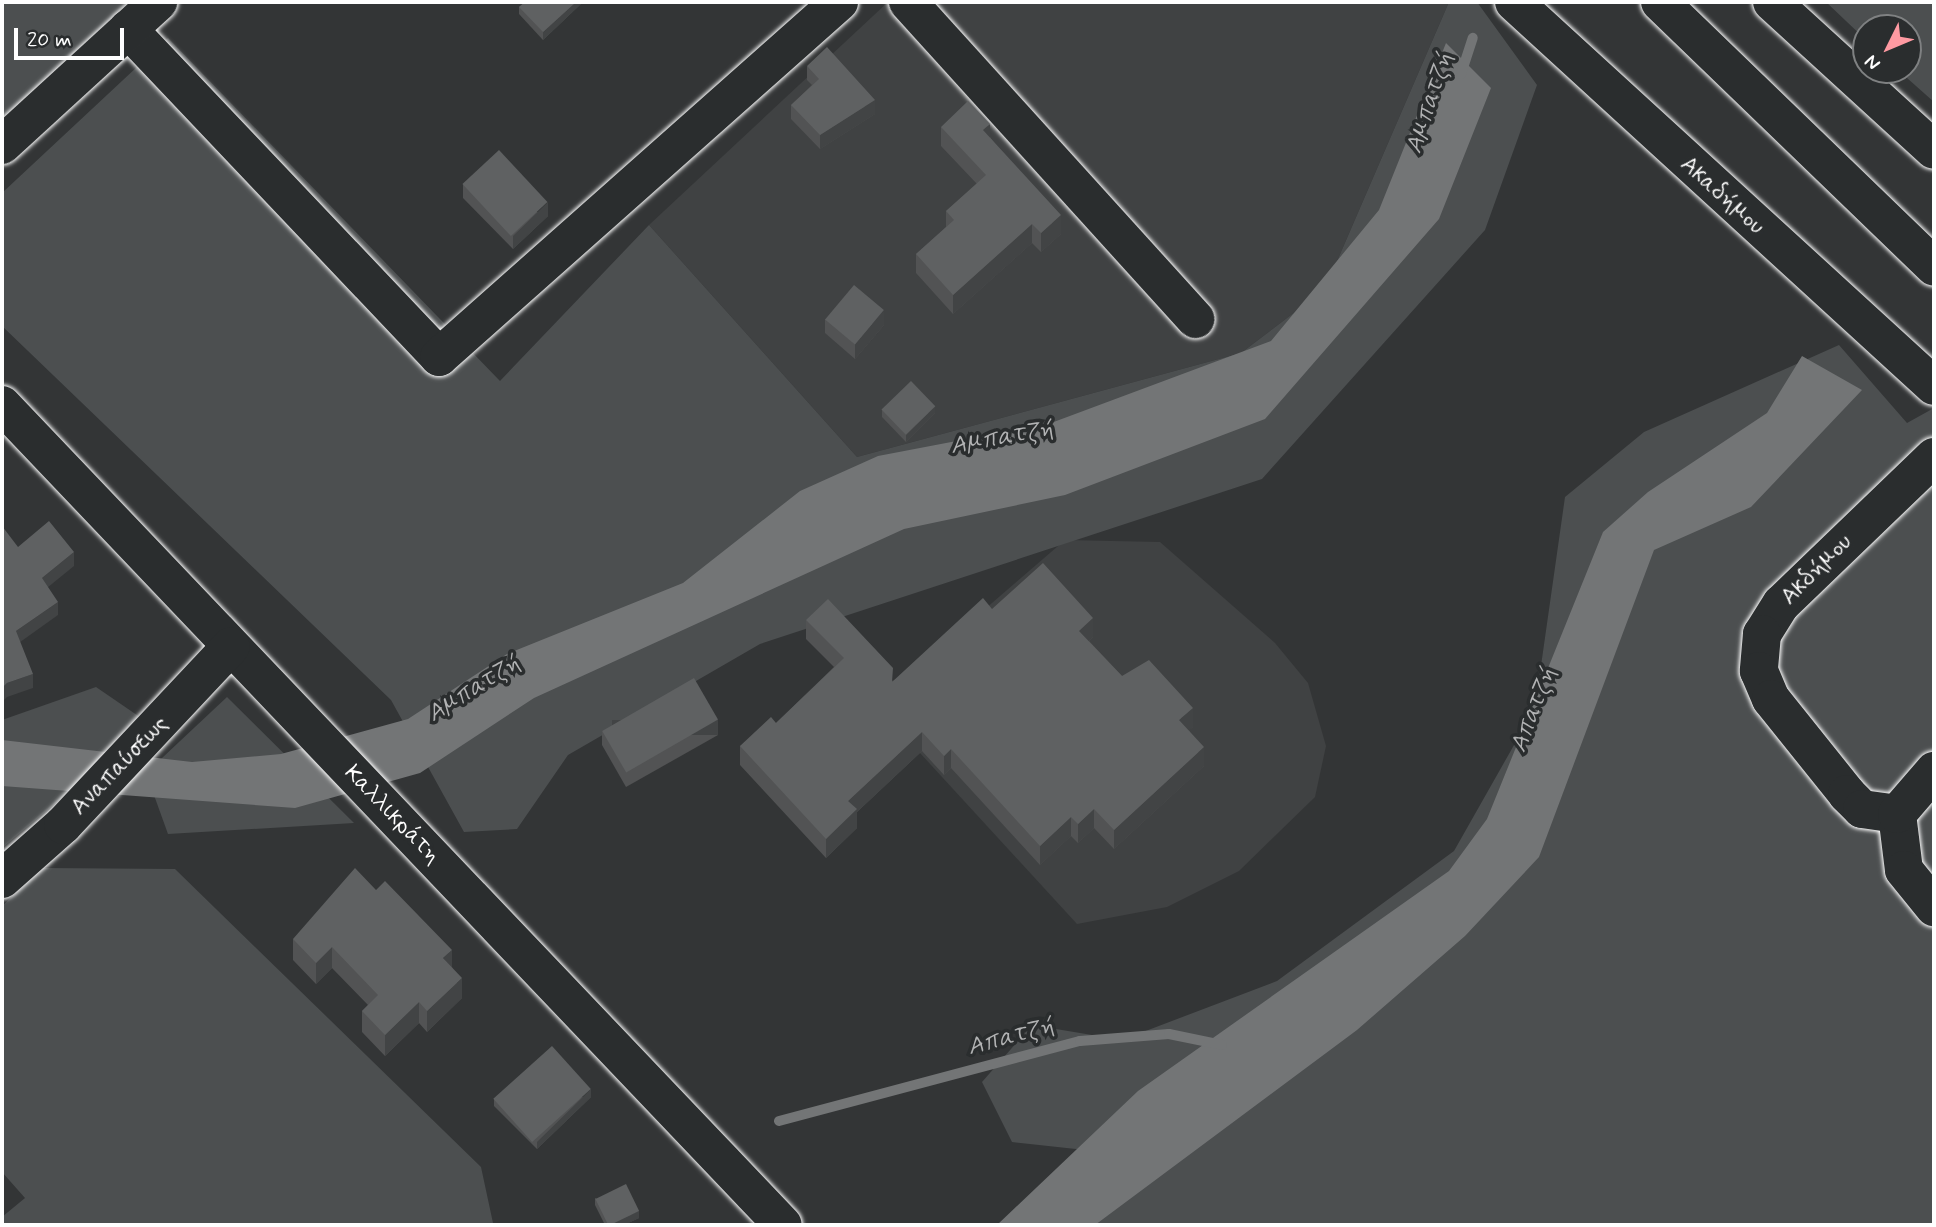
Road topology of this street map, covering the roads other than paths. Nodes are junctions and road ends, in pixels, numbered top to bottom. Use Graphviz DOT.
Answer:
graph roads {
  1 [pos="158,2"];
  2 [pos="839,2"];
  3 [pos="908,2"];
  4 [pos="1514,2"];
  5 [pos="1660,2"];
  6 [pos="1772,2"];
  7 [pos="128,29"];
  8 [pos="2,145"];
  9 [pos="1934,150"];
  10 [pos="1934,267"];
  11 [pos="1195,319"];
  12 [pos="1934,386"];
  13 [pos="2,405"];
  14 [pos="1934,457"];
  15 [pos="231,646"];
  16 [pos="1934,771"];
  17 [pos="1897,814"];
  18 [pos="2,879"];
  19 [pos="1934,907"];
  20 [pos="783,1225"];
  1 -- 7 [label="main road"];
  2 -- 7 [label="main road"];
  3 -- 11 [label="main road"];
  4 -- 12 [label="main road, Ακαδήμου"];
  5 -- 10 [label="main road"];
  6 -- 9 [label="main road"];
  7 -- 8 [label="main road"];
  13 -- 15 [label="main road, Καλλικράτη"];
  14 -- 17 [label="main road, Ακδήμου"];
  15 -- 18 [label="main road, Αναπαύσεως"];
  15 -- 20 [label="main road, Καλλικράτη"];
  16 -- 17 [label="main road"];
  17 -- 19 [label="main road"];
}
